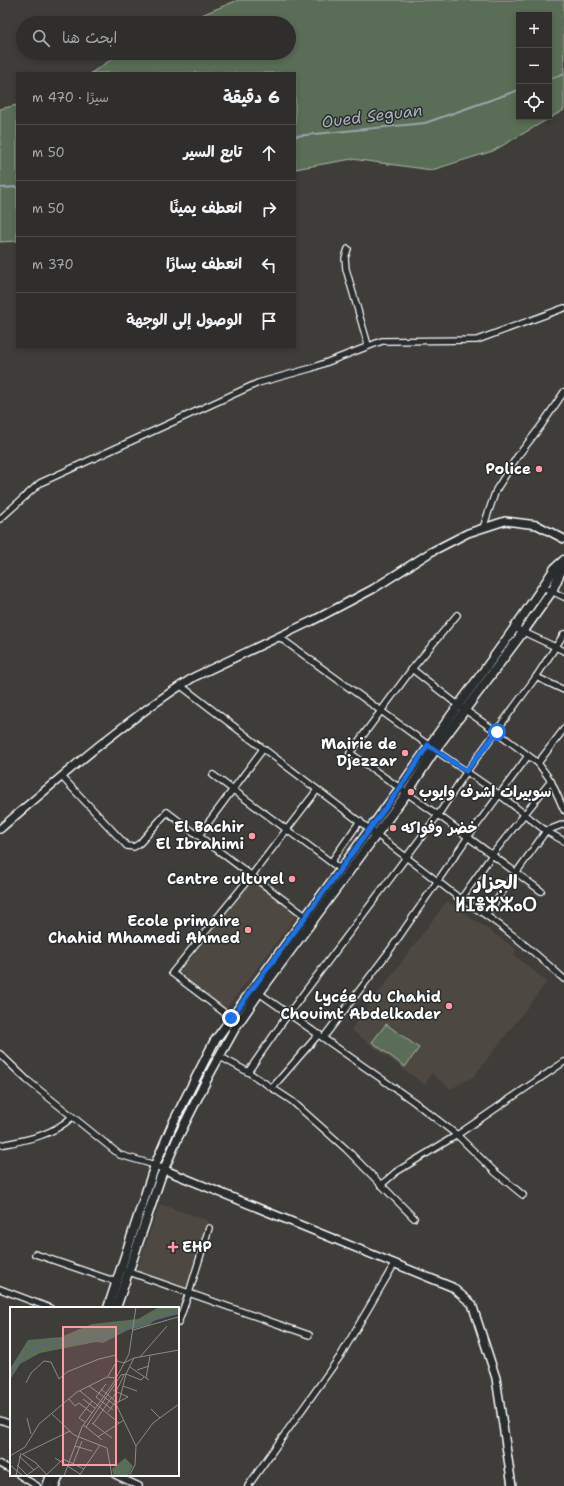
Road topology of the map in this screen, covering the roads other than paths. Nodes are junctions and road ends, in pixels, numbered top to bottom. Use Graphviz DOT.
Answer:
graph roads {
  1 [pos="348,249"];
  2 [pos="564,308"];
  3 [pos="368,345"];
  4 [pos="564,392"];
  5 [pos="0,520"];
  6 [pos="482,528"];
  7 [pos="564,539"];
  8 [pos="564,560"];
  9 [pos="560,570"];
  10 [pos="543,587"];
  11 [pos="552,590"];
  12 [pos="564,597"];
  13 [pos="458,615"];
  14 [pos="515,628"];
  15 [pos="523,632"];
  16 [pos="564,634"];
  17 [pos="279,637"];
  18 [pos="556,648"];
  19 [pos="564,651"];
  20 [pos="412,668"];
  21 [pos="536,678"];
  22 [pos="180,685"];
  23 [pos="564,690"];
  24 [pos="461,707"];
  25 [pos="382,710"];
  26 [pos="564,729"];
  27 [pos="497,732"];
  28 [pos="431,748"];
  29 [pos="263,749"];
  30 [pos="528,756"];
  31 [pos="538,763"];
  32 [pos="466,771"];
  33 [pos="213,775"];
  34 [pos="62,777"];
  35 [pos="551,781"];
  36 [pos="232,789"];
  37 [pos="317,790"];
  38 [pos="404,791"];
  39 [pos="500,794"];
  40 [pos="564,810"];
  41 [pos="438,815"];
  42 [pos="525,815"];
  43 [pos="360,821"];
  44 [pos="564,824"];
  45 [pos="0,829"];
  46 [pos="370,829"];
  47 [pos="287,830"];
  48 [pos="546,831"];
  49 [pos="377,834"];
  50 [pos="199,835"];
  51 [pos="468,837"];
  52 [pos="564,841"];
  53 [pos="492,855"];
  54 [pos="407,857"];
  55 [pos="331,862"];
  56 [pos="340,869"];
  57 [pos="516,873"];
  58 [pos="252,875"];
  59 [pos="437,880"];
  60 [pos="541,891"];
  61 [pos="461,899"];
  62 [pos="486,915"];
  63 [pos="305,916"];
  64 [pos="313,922"];
  65 [pos="564,979"];
  66 [pos="259,993"];
  67 [pos="289,1013"];
  68 [pos="231,1018"];
  69 [pos="239,1024"];
  70 [pos="322,1036"];
  71 [pos="0,1054"];
  72 [pos="219,1056"];
  73 [pos="564,1062"];
  74 [pos="248,1072"];
  75 [pos="272,1088"];
  76 [pos="72,1117"];
  77 [pos="457,1135"];
  78 [pos="0,1145"];
  79 [pos="155,1165"];
  80 [pos="165,1170"];
  81 [pos="381,1185"];
  82 [pos="523,1195"];
  83 [pos="414,1218"];
  84 [pos="209,1228"];
  85 [pos="35,1254"];
  86 [pos="395,1263"];
  87 [pos="125,1271"];
  88 [pos="117,1282"];
  89 [pos="0,1289"];
  90 [pos="189,1293"];
  91 [pos="47,1307"];
  92 [pos="108,1307"];
  93 [pos="116,1307"];
  94 [pos="179,1320"];
  95 [pos="309,1335"];
  96 [pos="0,1420"];
  97 [pos="10,1424"];
  98 [pos="0,1464"];
  99 [pos="10,1469"];
  100 [pos="21,1476"];
  101 [pos="51,1476"];
  102 [pos="59,1476"];
  103 [pos="117,1476"];
  104 [pos="37,1486"];
  105 [pos="47,1486"];
  106 [pos="55,1486"];
  107 [pos="139,1486"];
  108 [pos="248,1486"];
  109 [pos="512,1486"];
  1 -- 3 [label="street"];
  2 -- 3 [label="street"];
  3 -- 5 [label="street"];
  4 -- 6 [label="street"];
  6 -- 7 [label="street"];
  6 -- 17 [label="street"];
  8 -- 9 [label="main road"];
  9 -- 10 [label="main road"];
  9 -- 11 [label="main road"];
  10 -- 11 [label="street"];
  10 -- 14 [label="main road"];
  11 -- 12 [label="street"];
  11 -- 15 [label="main road"];
  13 -- 20 [label="street"];
  14 -- 15 [label="street"];
  14 -- 24 [label="main road"];
  15 -- 18 [label="street"];
  15 -- 24 [label="main road"];
  16 -- 18 [label="street"];
  17 -- 22 [label="street"];
  17 -- 25 [label="street"];
  18 -- 19 [label="street"];
  18 -- 21 [label="street"];
  20 -- 24 [label="street"];
  20 -- 25 [label="street"];
  21 -- 23 [label="street"];
  21 -- 27 [label="street"];
  22 -- 29 [label="street"];
  22 -- 34 [label="street"];
  24 -- 27 [label="street"];
  24 -- 28 [label="main road"];
  25 -- 28 [label="street"];
  25 -- 38 [label="street"];
  26 -- 31 [label="street"];
  27 -- 30 [label="street"];
  27 -- 32 [label="street"];
  28 -- 32 [label="street"];
  28 -- 38 [label="main road"];
  29 -- 36 [label="street"];
  29 -- 37 [label="street"];
  30 -- 31 [label="street"];
  30 -- 39 [label="street"];
  31 -- 35 [label="street"];
  32 -- 39 [label="street"];
  32 -- 41 [label="street"];
  33 -- 36 [label="street"];
  34 -- 45 [label="street"];
  34 -- 50 [label="street"];
  35 -- 40 [label="street"];
  35 -- 42 [label="street"];
  36 -- 47 [label="street"];
  36 -- 50 [label="street"];
  37 -- 43 [label="street"];
  37 -- 47 [label="street"];
  38 -- 41 [label="street"];
  38 -- 46 [label="main road"];
  38 -- 49 [label="main road"];
  39 -- 42 [label="street"];
  39 -- 51 [label="street"];
  41 -- 51 [label="street"];
  41 -- 54 [label="street"];
  42 -- 48 [label="street"];
  42 -- 53 [label="street"];
  43 -- 46 [label="street"];
  43 -- 55 [label="street"];
  44 -- 48 [label="street"];
  46 -- 49 [label="street"];
  46 -- 56 [label="main road"];
  47 -- 55 [label="street"];
  47 -- 58 [label="street"];
  48 -- 52 [label="street"];
  48 -- 57 [label="street"];
  49 -- 54 [label="street"];
  49 -- 64 [label="main road"];
  50 -- 58 [label="street"];
  51 -- 53 [label="street"];
  51 -- 59 [label="street"];
  53 -- 57 [label="street"];
  53 -- 61 [label="street"];
  54 -- 59 [label="street"];
  54 -- 67 [label="street"];
  55 -- 56 [label="street"];
  56 -- 63 [label="main road"];
  57 -- 60 [label="street"];
  57 -- 62 [label="street"];
  58 -- 63 [label="street"];
  58 -- 68 [label="street"];
  59 -- 61 [label="street"];
  59 -- 70 [label="street"];
  61 -- 62 [label="street"];
  62 -- 65 [label="street"];
  63 -- 64 [label="street"];
  63 -- 68 [label="main road"];
  64 -- 66 [label="main road"];
  66 -- 67 [label="street"];
  66 -- 69 [label="main road"];
  67 -- 70 [label="street"];
  67 -- 74 [label="street"];
  68 -- 69 [label="street"];
  68 -- 79 [label="main road"];
  69 -- 72 [label="main road"];
  70 -- 75 [label="street"];
  70 -- 77 [label="street"];
  71 -- 76 [label="street"];
  72 -- 74 [label="street"];
  72 -- 80 [label="main road"];
  73 -- 77 [label="street"];
  74 -- 75 [label="street"];
  75 -- 81 [label="street"];
  76 -- 78 [label="street"];
  76 -- 79 [label="street"];
  77 -- 81 [label="street"];
  77 -- 82 [label="street"];
  79 -- 80 [label="street"];
  79 -- 87 [label="main road"];
  80 -- 86 [label="street"];
  80 -- 87 [label="main road"];
  81 -- 83 [label="street"];
  84 -- 90 [label="street"];
  85 -- 88 [label="street"];
  86 -- 108 [label="street"];
  86 -- 109 [label="street"];
  87 -- 88 [label="main road"];
  87 -- 90 [label="street"];
  87 -- 93 [label="main road"];
  88 -- 92 [label="main road"];
  89 -- 91 [label="street"];
  90 -- 94 [label="street"];
  90 -- 95 [label="street"];
  96 -- 97 [label="street"];
  98 -- 99 [label="street"];
  100 -- 104 [label="street"];
  101 -- 105 [label="main road"];
  102 -- 106 [label="main road"];
  103 -- 107 [label="street"];
}
